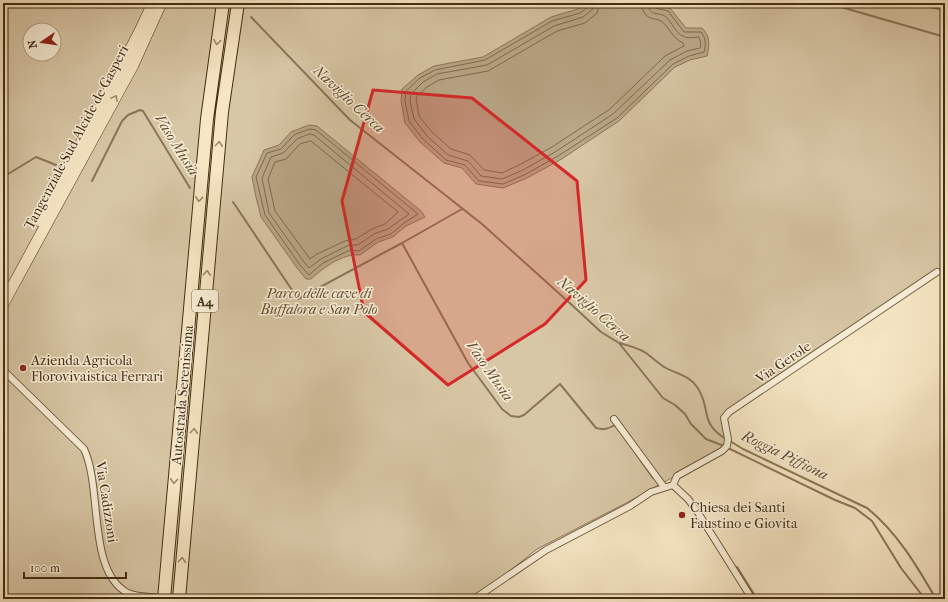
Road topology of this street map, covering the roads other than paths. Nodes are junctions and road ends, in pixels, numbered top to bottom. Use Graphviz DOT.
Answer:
graph roads {
  1 [pos="153,3"];
  2 [pos="161,3"];
  3 [pos="223,3"];
  4 [pos="238,3"];
  5 [pos="937,272"];
  6 [pos="3,289"];
  7 [pos="3,304"];
  8 [pos="3,370"];
  9 [pos="614,419"];
  10 [pos="673,485"];
  11 [pos="664,487"];
  12 [pos="164,599"];
  13 [pos="170,599"];
  14 [pos="179,599"];
  15 [pos="474,599"];
  16 [pos="752,599"];
  1 -- 6 [label="highway, Tangenziale Sud Alcide de Gasperi"];
  7 -- 2 [label="highway, Tangenziale Sud Alcide de Gasperi, one-way"];
  3 -- 12 [label="highway, Autostrada Serenissima / A4, one-way"];
  14 -- 4 [label="highway, Autostrada Serenissima / A4, one-way"];
  5 -- 10 [label="street, Via Gerole"];
  8 -- 13 [label="street, Via Cadizzoni, bridge"];
  9 -- 11 [label="street"];
  10 -- 11 [label="street"];
  10 -- 16 [label="street"];
  11 -- 15 [label="street"];
}
